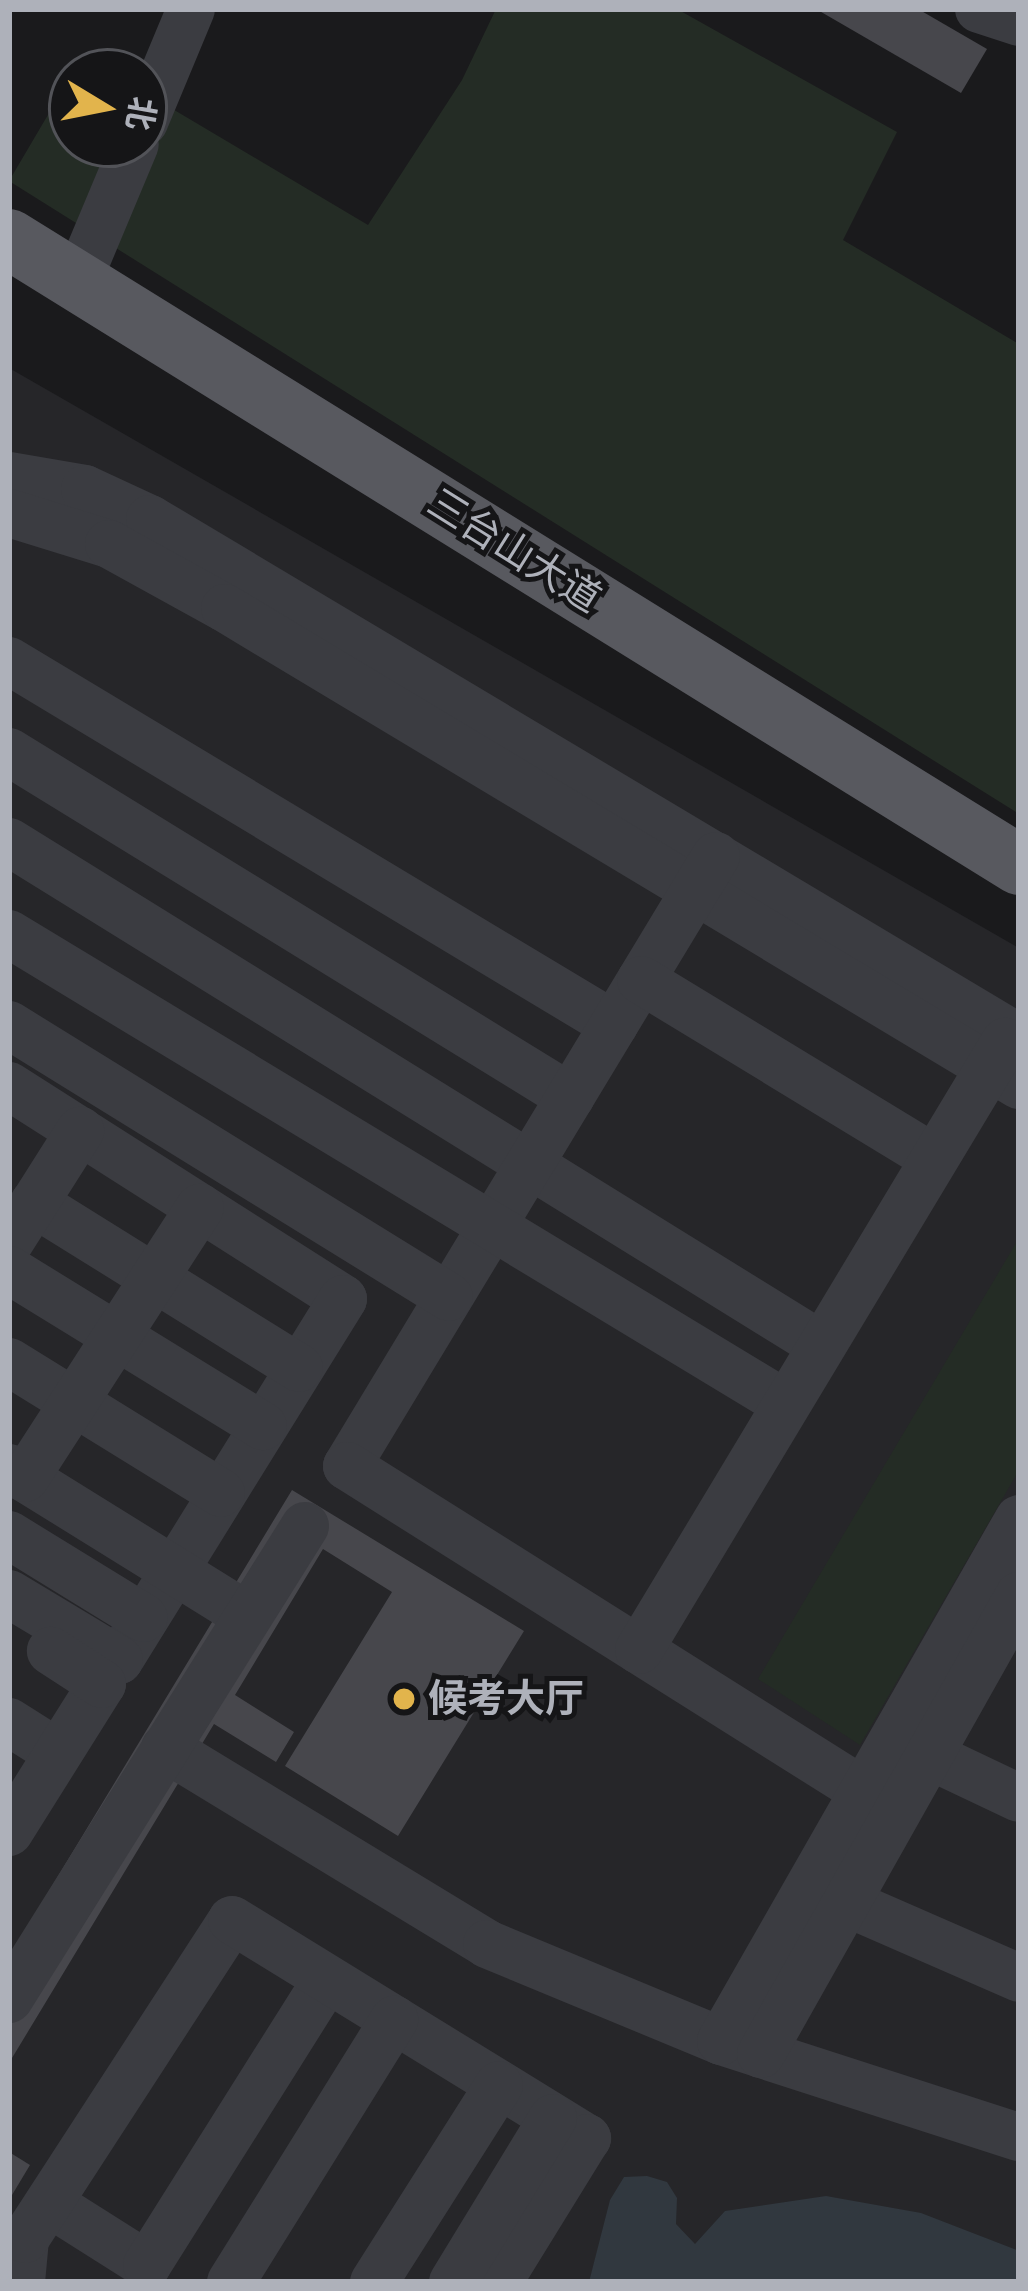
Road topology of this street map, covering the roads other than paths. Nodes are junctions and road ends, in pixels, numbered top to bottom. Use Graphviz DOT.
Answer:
graph roads {
  1 [pos="191,9"];
  2 [pos="979,9"];
  3 [pos="1019,22"];
  4 [pos="168,64"];
  5 [pos="125,168"];
  6 [pos="9,239"];
  7 [pos="78,280"];
  8 [pos="9,476"];
  9 [pos="9,513"];
  10 [pos="9,661"];
  11 [pos="9,752"];
  12 [pos="9,842"];
  13 [pos="1019,865"];
  14 [pos="706,873"];
  15 [pos="9,934"];
  16 [pos="640,980"];
  17 [pos="9,1024"];
  18 [pos="614,1025"];
  19 [pos="1010,1056"];
  20 [pos="9,1086"];
  21 [pos="570,1097"];
  22 [pos="80,1131"];
  23 [pos="934,1158"];
  24 [pos="528,1167"];
  25 [pos="25,1201"];
  26 [pos="200,1208"];
  27 [pos="492,1226"];
  28 [pos="9,1270"];
  29 [pos="154,1278"];
  30 [pos="449,1297"];
  31 [pos="117,1336"];
  32 [pos="821,1345"];
  33 [pos="9,1362"];
  34 [pos="299,1368"];
  35 [pos="74,1402"];
  36 [pos="786,1404"];
  37 [pos="263,1426"];
  38 [pos="14,1484"];
  39 [pos="221,1493"];
  40 [pos="1019,1519"];
  41 [pos="304,1526"];
  42 [pos="9,1535"];
  43 [pos="9,1563"];
  44 [pos="9,1594"];
  45 [pos="1009,1596"];
  46 [pos="152,1605"];
  47 [pos="248,1616"];
  48 [pos="9,1624"];
  49 [pos="639,1650"];
  50 [pos="9,1722"];
  51 [pos="165,1748"];
  52 [pos="911,1748"];
  53 [pos="58,1753"];
  54 [pos="863,1791"];
  55 [pos="1019,1798"];
  56 [pos="13,1815"];
  57 [pos="828,1894"];
  58 [pos="1019,1978"];
  59 [pos="327,1979"];
  60 [pos="9,1999"];
  61 [pos="394,2020"];
  62 [pos="741,2047"];
  63 [pos="499,2085"];
  64 [pos="554,2118"];
  65 [pos="1019,2137"];
  66 [pos="49,2203"];
  67 [pos="21,2282"];
  68 [pos="231,2282"];
  69 [pos="374,2282"];
  70 [pos="453,2282"];
  71 [pos="498,2282"];
  1 -- 4 [label="street"];
  2 -- 3 [label="street"];
  5 -- 7 [label="street"];
  6 -- 7 [label="main road, 三台山大道"];
  7 -- 13 [label="main road, 三台山大道"];
  8 -- 14 [label="street"];
  9 -- 14 [label="street"];
  10 -- 18 [label="street"];
  11 -- 21 [label="street"];
  12 -- 24 [label="street"];
  14 -- 16 [label="street"];
  14 -- 19 [label="street"];
  15 -- 27 [label="street"];
  16 -- 18 [label="street"];
  16 -- 23 [label="street"];
  17 -- 30 [label="street"];
  18 -- 21 [label="street"];
  19 -- 23 [label="street"];
  20 -- 22 [label="street"];
  21 -- 24 [label="street"];
  22 -- 25 [label="street"];
  22 -- 26 [label="street"];
  23 -- 32 [label="street"];
  24 -- 27 [label="street"];
  24 -- 32 [label="street"];
  25 -- 29 [label="street"];
  26 -- 29 [label="street"];
  26 -- 34 [label="street"];
  27 -- 30 [label="street"];
  27 -- 36 [label="street"];
  28 -- 31 [label="street"];
  29 -- 31 [label="street"];
  29 -- 34 [label="street"];
  30 -- 49 [label="street"];
  31 -- 35 [label="street"];
  31 -- 37 [label="street"];
  32 -- 36 [label="street"];
  33 -- 35 [label="street"];
  34 -- 37 [label="street"];
  35 -- 38 [label="street"];
  35 -- 39 [label="street"];
  36 -- 49 [label="street"];
  37 -- 39 [label="street"];
  38 -- 46 [label="street"];
  39 -- 46 [label="street"];
  40 -- 45 [label="street"];
  41 -- 47 [label="street"];
  42 -- 46 [label="street"];
  43 -- 46 [label="street"];
  44 -- 46 [label="street"];
  45 -- 52 [label="street"];
  46 -- 47 [label="street"];
  47 -- 51 [label="street"];
  48 -- 53 [label="street"];
  49 -- 54 [label="street"];
  50 -- 53 [label="street"];
  51 -- 60 [label="street"];
  51 -- 62 [label="street"];
  52 -- 54 [label="street"];
  52 -- 55 [label="street"];
  52 -- 57 [label="street"];
  53 -- 56 [label="street"];
  54 -- 57 [label="street"];
  57 -- 58 [label="street"];
  57 -- 62 [label="street"];
  59 -- 61 [label="street"];
  59 -- 66 [label="street"];
  59 -- 66 [label="street"];
  61 -- 63 [label="street"];
  61 -- 68 [label="street"];
  62 -- 65 [label="street"];
  63 -- 64 [label="street"];
  63 -- 69 [label="street"];
  64 -- 70 [label="street"];
  64 -- 71 [label="street"];
  66 -- 67 [label="street"];
}
